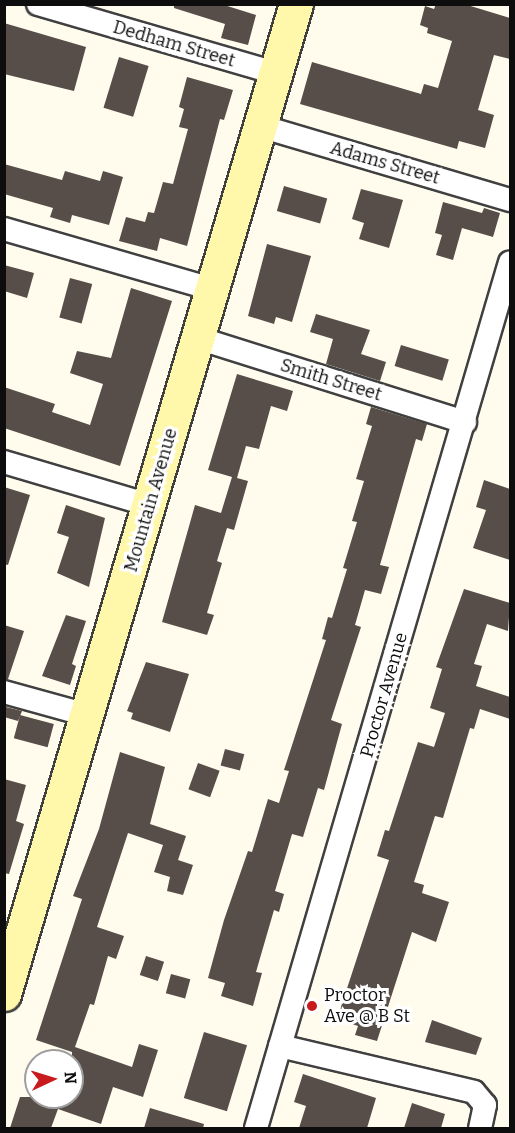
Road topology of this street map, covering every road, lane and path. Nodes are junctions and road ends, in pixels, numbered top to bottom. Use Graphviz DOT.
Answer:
graph roads {
  1 [pos="38,4"];
  2 [pos="296,4"];
  3 [pos="276,73"];
  4 [pos="260,126"];
  5 [pos="510,200"];
  6 [pos="4,229"];
  7 [pos="510,262"];
  8 [pos="212,289"];
  9 [pos="198,338"];
  10 [pos="465,422"];
  11 [pos="4,462"];
  12 [pos="149,505"];
  13 [pos="4,692"];
  14 [pos="87,715"];
  15 [pos="4,994"];
  16 [pos="280,1046"];
  17 [pos="256,1128"];
  18 [pos="480,1128"];
  1 -- 3 [label="street, Dedham Street"];
  2 -- 3 [label="street, Mountain Avenue"];
  3 -- 4 [label="street, Mountain Avenue"];
  4 -- 5 [label="street, Adams Street"];
  4 -- 8 [label="street, Mountain Avenue"];
  6 -- 8 [label="street"];
  7 -- 10 [label="street, Proctor Avenue"];
  8 -- 9 [label="street, Mountain Avenue"];
  9 -- 10 [label="street, Smith Street"];
  9 -- 12 [label="street, Mountain Avenue"];
  10 -- 16 [label="street, Proctor Avenue"];
  11 -- 12 [label="street"];
  12 -- 14 [label="street, Mountain Avenue"];
  13 -- 14 [label="street"];
  14 -- 15 [label="street, Mountain Avenue"];
  16 -- 17 [label="street, Proctor Avenue"];
  16 -- 18 [label="street"];
}
